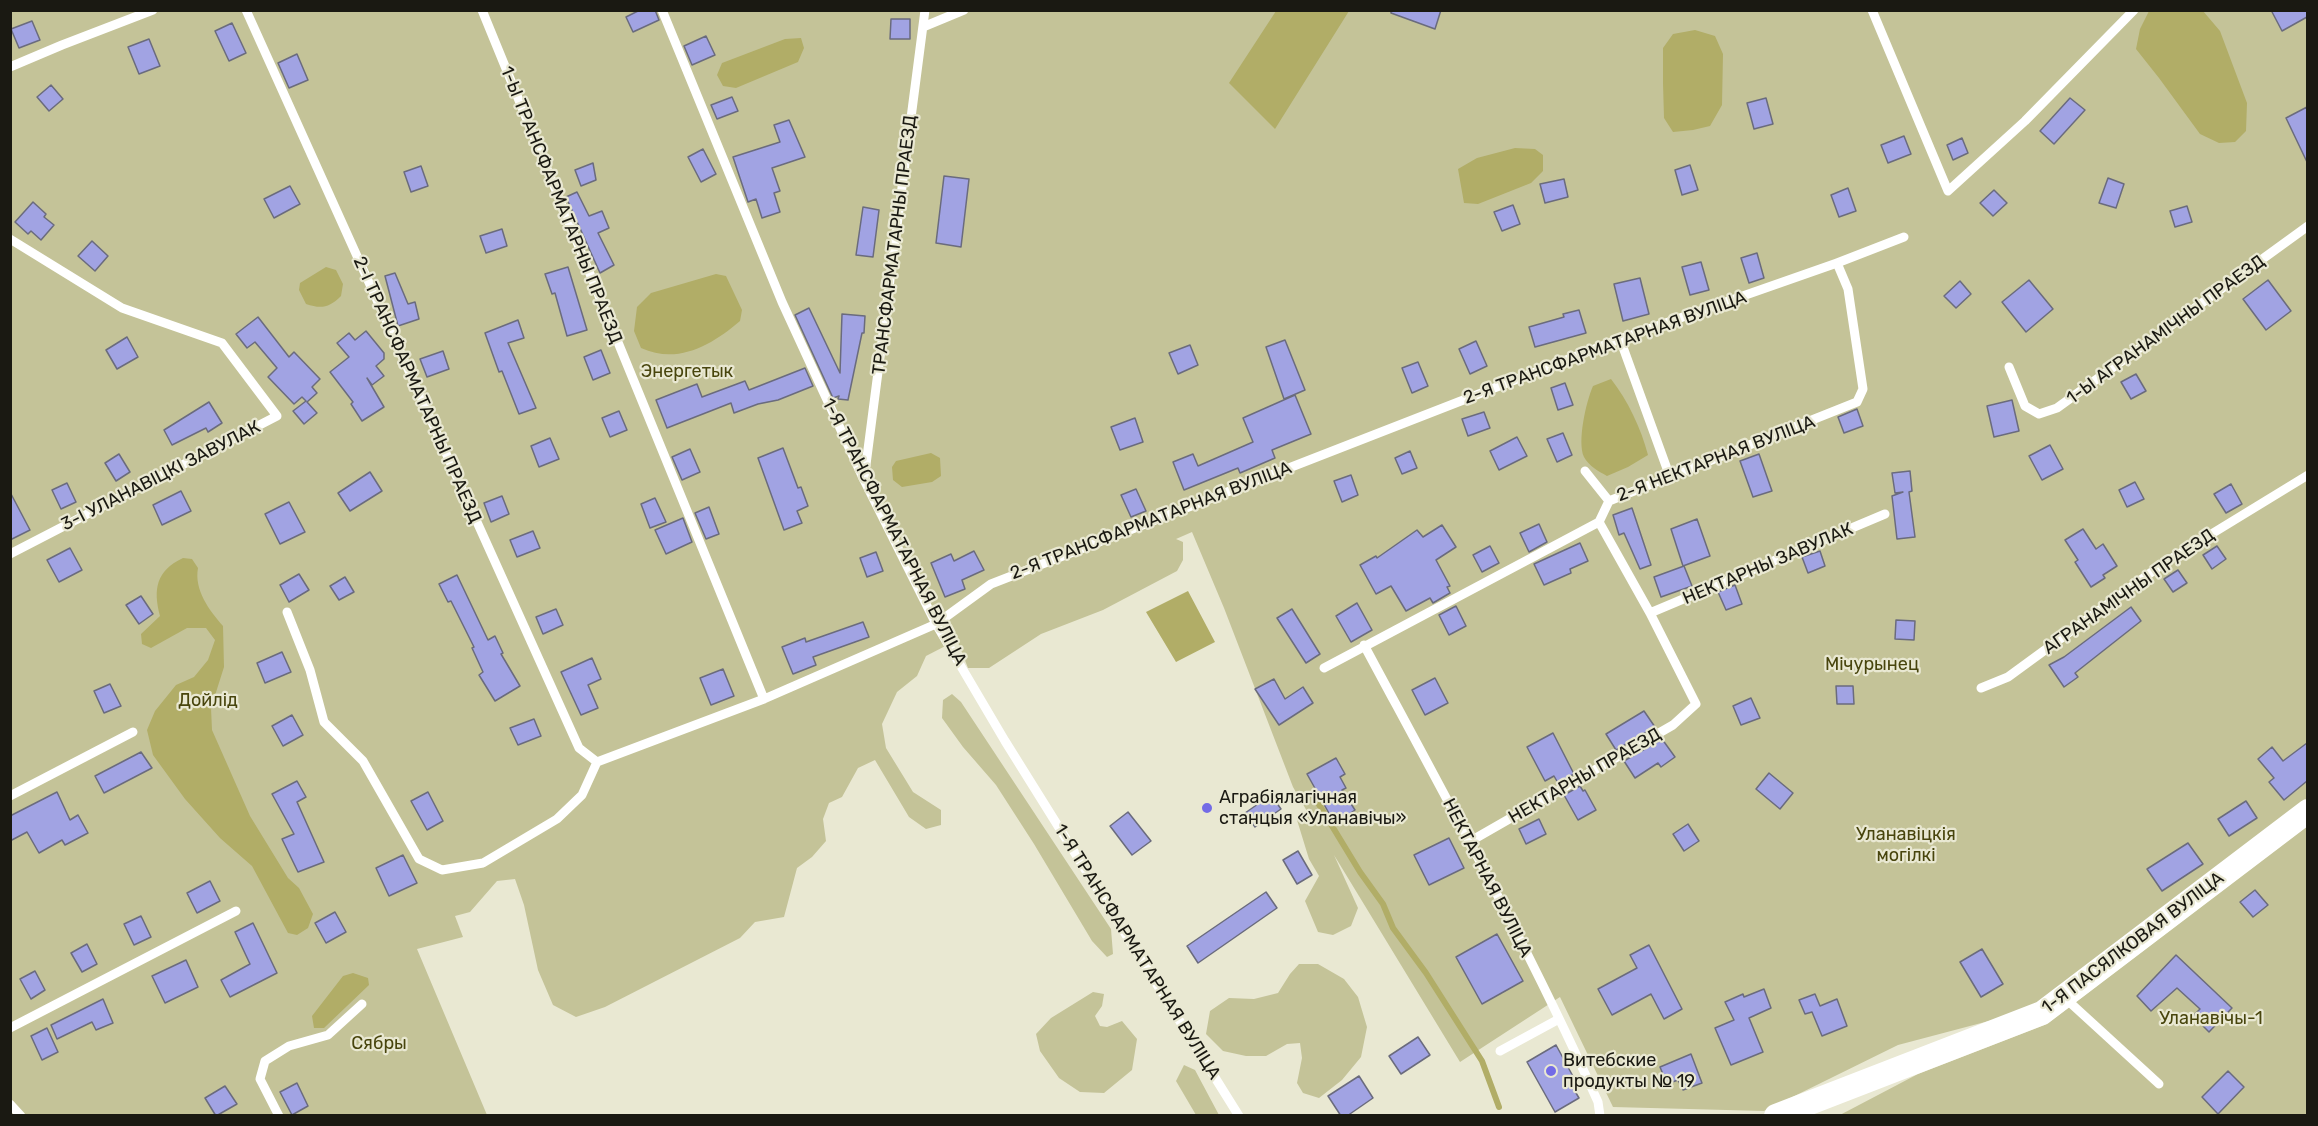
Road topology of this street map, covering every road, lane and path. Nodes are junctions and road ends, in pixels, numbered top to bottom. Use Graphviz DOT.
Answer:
graph roads {
  1 [pos="153,10"];
  2 [pos="246,10"];
  3 [pos="482,10"];
  4 [pos="662,10"];
  5 [pos="925,10"];
  6 [pos="964,10"];
  7 [pos="1872,10"];
  8 [pos="2134,10"];
  9 [pos="923,27"];
  10 [pos="10,68"];
  11 [pos="2307,226"];
  12 [pos="1904,237"];
  13 [pos="10,238"];
  14 [pos="1837,263"];
  15 [pos="1620,339"];
  16 [pos="2009,367"];
  17 [pos="1585,471"];
  18 [pos="2307,475"];
  19 [pos="1670,477"];
  20 [pos="864,480"];
  21 [pos="1609,501"];
  22 [pos="1885,514"];
  23 [pos="1599,522"];
  24 [pos="10,554"];
  25 [pos="287,612"];
  26 [pos="1650,614"];
  27 [pos="936,624"];
  28 [pos="1364,645"];
  29 [pos="1324,668"];
  30 [pos="1981,688"];
  31 [pos="764,699"];
  32 [pos="133,732"];
  33 [pos="597,762"];
  34 [pos="10,796"];
  35 [pos="2307,811"];
  36 [pos="1469,842"];
  37 [pos="236,911"];
  38 [pos="2063,997"];
  39 [pos="362,1004"];
  40 [pos="1559,1019"];
  41 [pos="10,1028"];
  42 [pos="1500,1051"];
  43 [pos="2159,1084"];
  44 [pos="10,1104"];
  45 [pos="21,1116"];
  46 [pos="279,1116"];
  47 [pos="1239,1116"];
  48 [pos="1600,1116"];
  49 [pos="1776,1116"];
  1 -- 10 [label="lane"];
  2 -- 33 [label="lane, 2-І ТРАНСФАРМАТАРНЫ ПРАЕЗД"];
  3 -- 31 [label="lane, 1-Ы ТРАНСФАРМАТАРНЫ ПРАЕЗД"];
  4 -- 20 [label="lane, 1-Я ТРАНСФАРМАТАРНАЯ ВУЛІЦА"];
  5 -- 9 [label="lane, ТРАНСФАРМАТАРНЫ ПРАЕЗД"];
  6 -- 9 [label="lane"];
  7 -- 8 [label="lane"];
  9 -- 20 [label="lane, ТРАНСФАРМАТАРНЫ ПРАЕЗД"];
  11 -- 16 [label="lane, 1-Ы АГРАНАМІЧНЫ ПРАЕЗД"];
  12 -- 14 [label="lane, 2-Я ТРАНСФАРМАТАРНАЯ ВУЛІЦА"];
  13 -- 24 [label="lane, 3-І УЛАНАВІЦКІ ЗАВУЛАК"];
  14 -- 15 [label="lane, 2-Я ТРАНСФАРМАТАРНАЯ ВУЛІЦА"];
  14 -- 19 [label="lane, 2-Я НЕКТАРНАЯ ВУЛІЦА"];
  15 -- 19 [label="lane"];
  15 -- 27 [label="lane, 2-Я ТРАНСФАРМАТАРНАЯ ВУЛІЦА"];
  17 -- 21 [label="lane"];
  18 -- 30 [label="lane, АГРАНАМІЧНЫ ПРАЕЗД"];
  19 -- 21 [label="lane, 2-Я НЕКТАРНАЯ ВУЛІЦА"];
  20 -- 27 [label="lane, 1-Я ТРАНСФАРМАТАРНАЯ ВУЛІЦА"];
  21 -- 23 [label="lane, 2-Я НЕКТАРНАЯ ВУЛІЦА"];
  22 -- 26 [label="lane, НЕКТАРНЫ ЗАВУЛАК"];
  23 -- 26 [label="lane"];
  23 -- 28 [label="lane"];
  25 -- 33 [label="lane"];
  26 -- 36 [label="lane, НЕКТАРНЫ ПРАЕЗД"];
  27 -- 31 [label="lane, 2-Я ТРАНСФАРМАТАРНАЯ ВУЛІЦА"];
  27 -- 47 [label="lane, 1-Я ТРАНСФАРМАТАРНАЯ ВУЛІЦА"];
  28 -- 29 [label="lane"];
  28 -- 36 [label="lane, НЕКТАРНАЯ ВУЛІЦА"];
  31 -- 33 [label="lane, 2-Я ТРАНСФАРМАТАРНАЯ ВУЛІЦА"];
  32 -- 34 [label="lane"];
  35 -- 38 [label="street, 1-Я ПАСЯЛКОВАЯ ВУЛІЦА"];
  36 -- 40 [label="lane, НЕКТАРНАЯ ВУЛІЦА"];
  37 -- 41 [label="lane"];
  38 -- 43 [label="lane"];
  38 -- 49 [label="street, 1-Я ПАСЯЛКОВАЯ ВУЛІЦА"];
  39 -- 46 [label="lane"];
  40 -- 42 [label="lane"];
  40 -- 48 [label="lane, НЕКТАРНАЯ ВУЛІЦА"];
  44 -- 45 [label="lane"];
}
